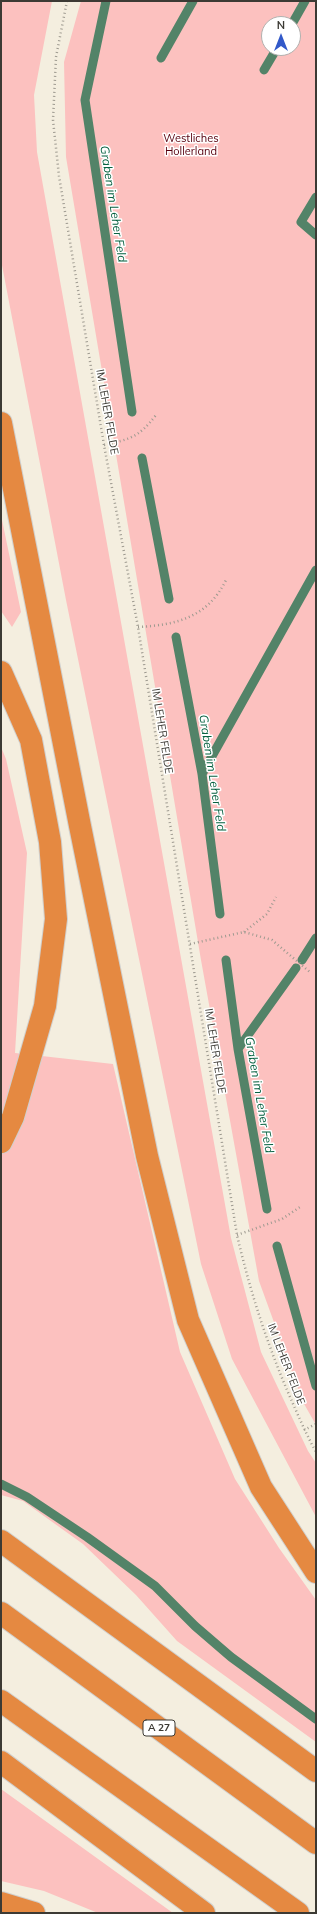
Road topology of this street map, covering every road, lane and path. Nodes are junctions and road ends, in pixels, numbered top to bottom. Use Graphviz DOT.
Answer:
graph roads {
  1 [pos="67,1"];
  2 [pos="156,415"];
  3 [pos="1,423"];
  4 [pos="104,445"];
  5 [pos="226,580"];
  6 [pos="138,627"];
  7 [pos="1,672"];
  8 [pos="276,897"];
  9 [pos="244,932"];
  10 [pos="190,944"];
  11 [pos="311,973"];
  12 [pos="1,1142"];
  13 [pos="300,1207"];
  14 [pos="237,1235"];
  15 [pos="316,1424"];
  16 [pos="304,1430"];
  17 [pos="316,1452"];
  18 [pos="1,1541"];
  19 [pos="316,1572"];
  20 [pos="1,1613"];
  21 [pos="1,1701"];
  22 [pos="1,1762"];
  23 [pos="316,1771"];
  24 [pos="316,1843"];
  25 [pos="1,1904"];
  26 [pos="34,1913"];
  27 [pos="204,1913"];
  28 [pos="298,1913"];
  1 -- 4 [label="path, IM LEHER FELDE"];
  2 -- 4 [label="path"];
  3 -- 19 [label="highway"];
  4 -- 6 [label="path, IM LEHER FELDE"];
  5 -- 6 [label="path"];
  6 -- 10 [label="path, IM LEHER FELDE"];
  7 -- 12 [label="highway"];
  8 -- 9 [label="path"];
  9 -- 10 [label="path"];
  9 -- 11 [label="path"];
  10 -- 14 [label="path, IM LEHER FELDE"];
  13 -- 14 [label="path"];
  14 -- 16 [label="path, IM LEHER FELDE"];
  15 -- 16 [label="path"];
  16 -- 17 [label="path, IM LEHER FELDE"];
  18 -- 23 [label="highway"];
  20 -- 24 [label="highway, A 27"];
  21 -- 28 [label="highway"];
  22 -- 27 [label="highway"];
  25 -- 26 [label="highway"];
}
